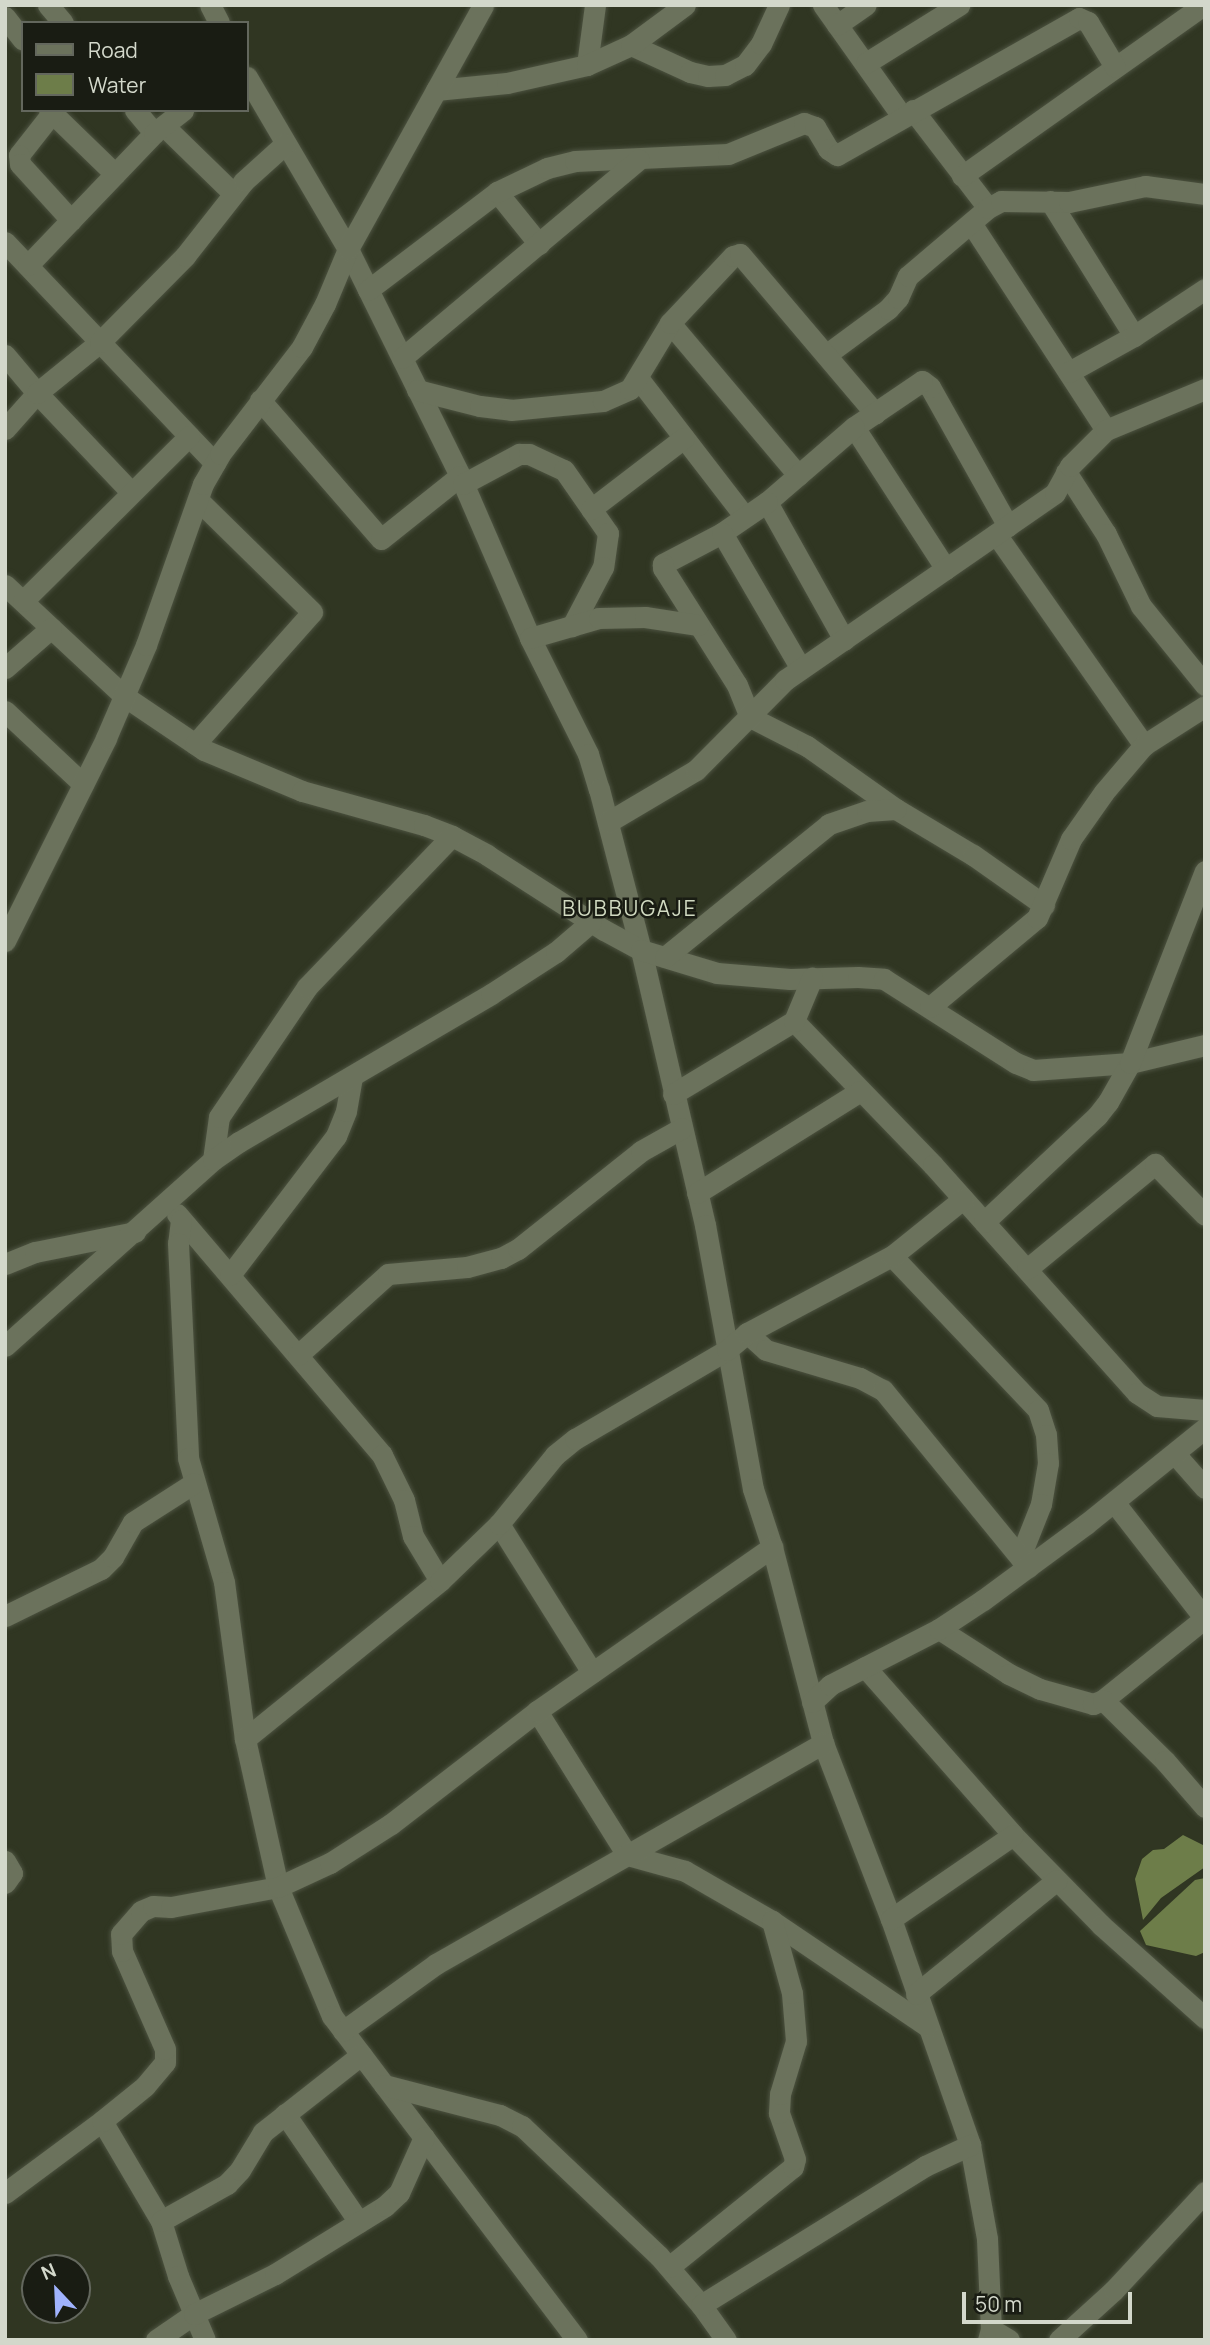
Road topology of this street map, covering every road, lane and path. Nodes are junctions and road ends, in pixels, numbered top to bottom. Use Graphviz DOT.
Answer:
graph roads {
  1 [pos="48,5"];
  2 [pos="210,5"];
  3 [pos="483,5"];
  4 [pos="595,5"];
  5 [pos="685,5"];
  6 [pos="779,5"];
  7 [pos="823,5"];
  8 [pos="866,5"];
  9 [pos="960,5"];
  10 [pos="1202,9"];
  11 [pos="5,17"];
  12 [pos="60,21"];
  13 [pos="218,21"];
  14 [pos="837,24"];
  15 [pos="21,37"];
  16 [pos="631,45"];
  17 [pos="866,63"];
  18 [pos="587,65"];
  19 [pos="1115,67"];
  20 [pos="248,79"];
  21 [pos="436,90"];
  22 [pos="50,112"];
  23 [pos="137,112"];
  24 [pos="181,112"];
  25 [pos="907,113"];
  26 [pos="159,130"];
  27 [pos="285,144"];
  28 [pos="639,159"];
  29 [pos="114,174"];
  30 [pos="962,176"];
  31 [pos="497,192"];
  32 [pos="233,193"];
  33 [pos="1205,194"];
  34 [pos="1051,201"];
  35 [pos="988,208"];
  36 [pos="71,220"];
  37 [pos="971,223"];
  38 [pos="5,242"];
  39 [pos="538,244"];
  40 [pos="348,249"];
  41 [pos="28,264"];
  42 [pos="1205,289"];
  43 [pos="368,290"];
  44 [pos="670,323"];
  45 [pos="1134,336"];
  46 [pos="100,342"];
  47 [pos="827,354"];
  48 [pos="5,355"];
  49 [pos="402,358"];
  50 [pos="1069,372"];
  51 [pos="638,378"];
  52 [pos="417,390"];
  53 [pos="1205,390"];
  54 [pos="37,393"];
  55 [pos="260,400"];
  56 [pos="875,413"];
  57 [pos="854,427"];
  58 [pos="5,429"];
  59 [pos="1106,430"];
  60 [pos="189,436"];
  61 [pos="684,438"];
  62 [pos="215,464"];
  63 [pos="1066,472"];
  64 [pos="798,475"];
  65 [pos="461,480"];
  66 [pos="131,492"];
  67 [pos="198,500"];
  68 [pos="767,502"];
  69 [pos="591,509"];
  70 [pos="745,517"];
  71 [pos="1002,530"];
  72 [pos="722,533"];
  73 [pos="946,569"];
  74 [pos="5,585"];
  75 [pos="23,601"];
  76 [pos="698,625"];
  77 [pos="572,626"];
  78 [pos="51,628"];
  79 [pos="530,638"];
  80 [pos="844,639"];
  81 [pos="5,668"];
  82 [pos="801,669"];
  83 [pos="1205,685"];
  84 [pos="124,696"];
  85 [pos="1205,706"];
  86 [pos="5,710"];
  87 [pos="750,717"];
  88 [pos="195,744"];
  89 [pos="1144,745"];
  90 [pos="83,784"];
  91 [pos="896,809"];
  92 [pos="608,822"];
  93 [pos="453,836"];
  94 [pos="1205,871"];
  95 [pos="1044,905"];
  96 [pos="591,922"];
  97 [pos="5,942"];
  98 [pos="642,950"];
  99 [pos="665,957"];
  100 [pos="812,978"];
  101 [pos="930,1007"];
  102 [pos="794,1021"];
  103 [pos="1205,1045"];
  104 [pos="1130,1063"];
  105 [pos="352,1077"];
  106 [pos="860,1091"];
  107 [pos="673,1094"];
  108 [pos="682,1128"];
  109 [pos="214,1160"];
  110 [pos="697,1193"];
  111 [pos="963,1199"];
  112 [pos="175,1211"];
  113 [pos="1205,1215"];
  114 [pos="984,1222"];
  115 [pos="135,1232"];
  116 [pos="892,1256"];
  117 [pos="5,1264"];
  118 [pos="1027,1269"];
  119 [pos="229,1276"];
  120 [pos="747,1333"];
  121 [pos="5,1346"];
  122 [pos="727,1350"];
  123 [pos="298,1354"];
  124 [pos="1205,1410"];
  125 [pos="1205,1428"];
  126 [pos="1175,1454"];
  127 [pos="194,1483"];
  128 [pos="1205,1488"];
  129 [pos="1115,1502"];
  130 [pos="499,1524"];
  131 [pos="772,1547"];
  132 [pos="1024,1562"];
  133 [pos="440,1581"];
  134 [pos="5,1616"];
  135 [pos="1205,1618"];
  136 [pos="939,1629"];
  137 [pos="865,1667"];
  138 [pos="592,1672"];
  139 [pos="1103,1700"];
  140 [pos="812,1702"];
  141 [pos="537,1711"];
  142 [pos="245,1739"];
  143 [pos="823,1743"];
  144 [pos="1205,1807"];
  145 [pos="1013,1835"];
  146 [pos="627,1855"];
  147 [pos="5,1861"];
  148 [pos="1057,1880"];
  149 [pos="5,1884"];
  150 [pos="278,1887"];
  151 [pos="891,1919"];
  152 [pos="772,1921"];
  153 [pos="916,1994"];
  154 [pos="1205,2018"];
  155 [pos="927,2026"];
  156 [pos="342,2031"];
  157 [pos="361,2055"];
  158 [pos="384,2085"];
  159 [pos="285,2114"];
  160 [pos="102,2121"];
  161 [pos="424,2137"];
  162 [pos="970,2145"];
  163 [pos="1205,2192"];
  164 [pos="5,2193"];
  165 [pos="161,2221"];
  166 [pos="359,2222"];
  167 [pos="669,2267"];
  168 [pos="701,2305"];
  169 [pos="194,2314"];
  170 [pos="996,2336"];
  171 [pos="572,2338"];
  172 [pos="156,2340"];
  173 [pos="205,2340"];
  174 [pos="726,2340"];
  175 [pos="1059,2340"];
  1 -- 12 [label="street"];
  2 -- 13 [label="street"];
  3 -- 21 [label="street"];
  4 -- 18 [label="street"];
  5 -- 16 [label="street"];
  6 -- 16 [label="street"];
  7 -- 14 [label="street"];
  8 -- 14 [label="street"];
  9 -- 17 [label="street"];
  10 -- 19 [label="street"];
  11 -- 15 [label="street"];
  14 -- 17 [label="street"];
  16 -- 18 [label="street"];
  17 -- 25 [label="street"];
  18 -- 21 [label="street"];
  19 -- 25 [label="street"];
  19 -- 30 [label="street"];
  20 -- 27 [label="street"];
  21 -- 40 [label="street"];
  22 -- 29 [label="street"];
  22 -- 36 [label="street"];
  23 -- 26 [label="street"];
  24 -- 26 [label="street"];
  25 -- 28 [label="street"];
  25 -- 30 [label="street"];
  26 -- 29 [label="street"];
  26 -- 32 [label="street"];
  27 -- 32 [label="street"];
  27 -- 40 [label="street"];
  28 -- 31 [label="street"];
  28 -- 39 [label="street"];
  29 -- 36 [label="street"];
  30 -- 35 [label="street"];
  31 -- 39 [label="street"];
  31 -- 43 [label="street"];
  32 -- 46 [label="street"];
  33 -- 34 [label="street"];
  34 -- 35 [label="street"];
  34 -- 45 [label="street"];
  35 -- 37 [label="street"];
  36 -- 41 [label="street"];
  37 -- 47 [label="street"];
  37 -- 50 [label="street"];
  38 -- 41 [label="street"];
  39 -- 49 [label="street"];
  40 -- 43 [label="street"];
  40 -- 55 [label="street"];
  41 -- 46 [label="street"];
  42 -- 45 [label="street"];
  43 -- 49 [label="street"];
  44 -- 47 [label="street"];
  44 -- 51 [label="street"];
  44 -- 64 [label="street"];
  45 -- 50 [label="street"];
  46 -- 54 [label="street"];
  46 -- 60 [label="street"];
  47 -- 56 [label="street"];
  48 -- 54 [label="street"];
  49 -- 52 [label="street"];
  50 -- 59 [label="street"];
  51 -- 52 [label="street"];
  51 -- 61 [label="street"];
  52 -- 65 [label="street"];
  53 -- 59 [label="street"];
  54 -- 58 [label="street"];
  54 -- 66 [label="street"];
  55 -- 62 [label="street"];
  55 -- 65 [label="street"];
  56 -- 57 [label="street"];
  56 -- 71 [label="street"];
  57 -- 64 [label="street"];
  57 -- 73 [label="street"];
  59 -- 63 [label="street"];
  60 -- 62 [label="street"];
  60 -- 66 [label="street"];
  61 -- 69 [label="street"];
  61 -- 70 [label="street"];
  62 -- 67 [label="street"];
  63 -- 71 [label="street"];
  63 -- 83 [label="street"];
  64 -- 68 [label="street"];
  65 -- 69 [label="street"];
  65 -- 79 [label="street"];
  66 -- 75 [label="street"];
  67 -- 84 [label="street"];
  67 -- 88 [label="street"];
  68 -- 70 [label="street"];
  68 -- 80 [label="street"];
  69 -- 77 [label="street"];
  70 -- 72 [label="street"];
  71 -- 73 [label="street"];
  71 -- 89 [label="street"];
  72 -- 76 [label="street"];
  72 -- 82 [label="street"];
  73 -- 80 [label="street"];
  74 -- 75 [label="street"];
  75 -- 78 [label="street"];
  76 -- 77 [label="street"];
  76 -- 87 [label="street"];
  77 -- 79 [label="street"];
  78 -- 81 [label="street"];
  78 -- 84 [label="street"];
  79 -- 92 [label="street"];
  80 -- 82 [label="street"];
  82 -- 87 [label="street"];
  84 -- 88 [label="street"];
  84 -- 90 [label="street"];
  85 -- 89 [label="street"];
  86 -- 90 [label="street"];
  87 -- 91 [label="street"];
  87 -- 92 [label="street"];
  88 -- 93 [label="street"];
  89 -- 95 [label="street"];
  90 -- 97 [label="street"];
  91 -- 95 [label="street"];
  91 -- 99 [label="street"];
  92 -- 98 [label="street"];
  93 -- 96 [label="street"];
  93 -- 109 [label="street"];
  94 -- 104 [label="street"];
  95 -- 101 [label="street"];
  96 -- 98 [label="street"];
  96 -- 105 [label="street"];
  98 -- 99 [label="street"];
  98 -- 107 [label="street"];
  99 -- 100 [label="street"];
  100 -- 101 [label="street"];
  100 -- 102 [label="street"];
  101 -- 104 [label="street"];
  102 -- 106 [label="street"];
  102 -- 107 [label="street"];
  103 -- 104 [label="street"];
  104 -- 114 [label="street"];
  105 -- 109 [label="street"];
  105 -- 119 [label="street"];
  106 -- 110 [label="street"];
  106 -- 111 [label="street"];
  107 -- 108 [label="street"];
  108 -- 110 [label="street"];
  108 -- 123 [label="street"];
  109 -- 112 [label="street"];
  110 -- 122 [label="street"];
  111 -- 114 [label="street"];
  111 -- 116 [label="street"];
  112 -- 115 [label="street"];
  112 -- 119 [label="street"];
  112 -- 127 [label="street"];
  113 -- 118 [label="street"];
  114 -- 118 [label="street"];
  115 -- 117 [label="street"];
  115 -- 121 [label="street"];
  116 -- 120 [label="street"];
  116 -- 132 [label="street"];
  118 -- 124 [label="street"];
  119 -- 123 [label="street"];
  120 -- 122 [label="street"];
  120 -- 132 [label="street"];
  122 -- 130 [label="street"];
  122 -- 131 [label="street"];
  123 -- 133 [label="street"];
  125 -- 126 [label="street"];
  126 -- 128 [label="street"];
  126 -- 129 [label="street"];
  127 -- 134 [label="street"];
  127 -- 142 [label="street"];
  129 -- 132 [label="street"];
  129 -- 135 [label="street"];
  130 -- 133 [label="street"];
  130 -- 138 [label="street"];
  131 -- 138 [label="street"];
  131 -- 140 [label="street"];
  132 -- 136 [label="street"];
  133 -- 142 [label="street"];
  135 -- 139 [label="street"];
  136 -- 137 [label="street"];
  136 -- 139 [label="street"];
  137 -- 140 [label="street"];
  137 -- 145 [label="street"];
  138 -- 141 [label="street"];
  139 -- 144 [label="street"];
  140 -- 143 [label="street"];
  141 -- 146 [label="street"];
  141 -- 150 [label="street"];
  142 -- 150 [label="street"];
  143 -- 146 [label="street"];
  143 -- 151 [label="street"];
  145 -- 148 [label="street"];
  145 -- 151 [label="street"];
  146 -- 152 [label="street"];
  146 -- 156 [label="street"];
  147 -- 149 [label="street"];
  148 -- 153 [label="street"];
  148 -- 154 [label="street"];
  150 -- 156 [label="street"];
  150 -- 160 [label="street"];
  151 -- 153 [label="street"];
  152 -- 155 [label="street"];
  152 -- 167 [label="street"];
  153 -- 155 [label="street"];
  155 -- 162 [label="street"];
  156 -- 157 [label="street"];
  157 -- 158 [label="street"];
  157 -- 159 [label="street"];
  158 -- 161 [label="street"];
  158 -- 167 [label="street"];
  159 -- 165 [label="street"];
  159 -- 166 [label="street"];
  160 -- 164 [label="street"];
  160 -- 165 [label="street"];
  161 -- 166 [label="street"];
  161 -- 171 [label="street"];
  162 -- 168 [label="street"];
  162 -- 170 [label="street"];
  163 -- 175 [label="street"];
  165 -- 169 [label="street"];
  166 -- 169 [label="street"];
  167 -- 168 [label="street"];
  168 -- 174 [label="street"];
  169 -- 172 [label="street"];
  169 -- 173 [label="street"];
}
